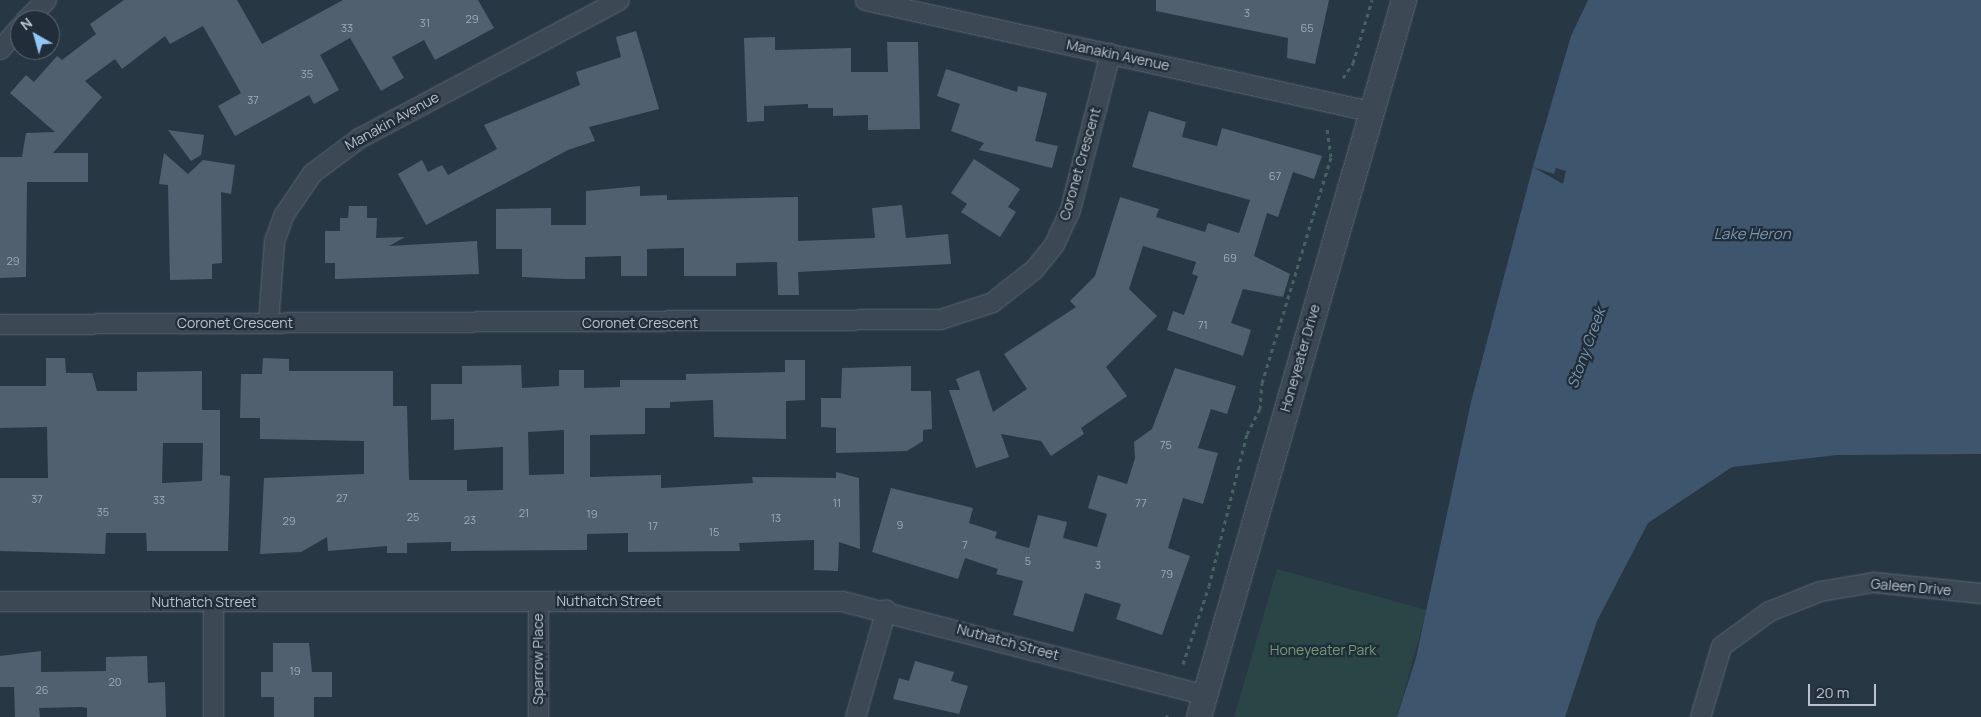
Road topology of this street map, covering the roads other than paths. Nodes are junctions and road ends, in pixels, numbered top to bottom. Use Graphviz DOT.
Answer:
graph roads {
  1 [pos="46,0"];
  2 [pos="619,0"];
  3 [pos="865,0"];
  4 [pos="1404,0"];
  5 [pos="36,10"];
  6 [pos="10,38"];
  7 [pos="0,49"];
  8 [pos="1110,53"];
  9 [pos="1370,111"];
  10 [pos="268,323"];
  11 [pos="0,324"];
  12 [pos="1981,594"];
  13 [pos="0,601"];
  14 [pos="213,601"];
  15 [pos="538,601"];
  16 [pos="886,609"];
  17 [pos="1202,706"];
  18 [pos="213,717"];
  19 [pos="538,717"];
  20 [pos="855,717"];
  21 [pos="1700,717"];
  1 -- 5 [label="street"];
  2 -- 10 [label="street, Manakin Avenue"];
  3 -- 8 [label="street, Manakin Avenue"];
  4 -- 9 [label="street, Honeyeater Drive"];
  6 -- 7 [label="street"];
  8 -- 9 [label="street, Manakin Avenue"];
  8 -- 10 [label="street, Coronet Crescent"];
  9 -- 17 [label="street, Honeyeater Drive"];
  10 -- 11 [label="street, Coronet Crescent"];
  12 -- 21 [label="street, Galeen Drive"];
  13 -- 14 [label="street, Nuthatch Street"];
  14 -- 15 [label="street, Nuthatch Street"];
  14 -- 18 [label="street"];
  15 -- 16 [label="street, Nuthatch Street"];
  15 -- 19 [label="street, Sparrow Place"];
  16 -- 17 [label="street, Nuthatch Street"];
  16 -- 20 [label="street"];
}
